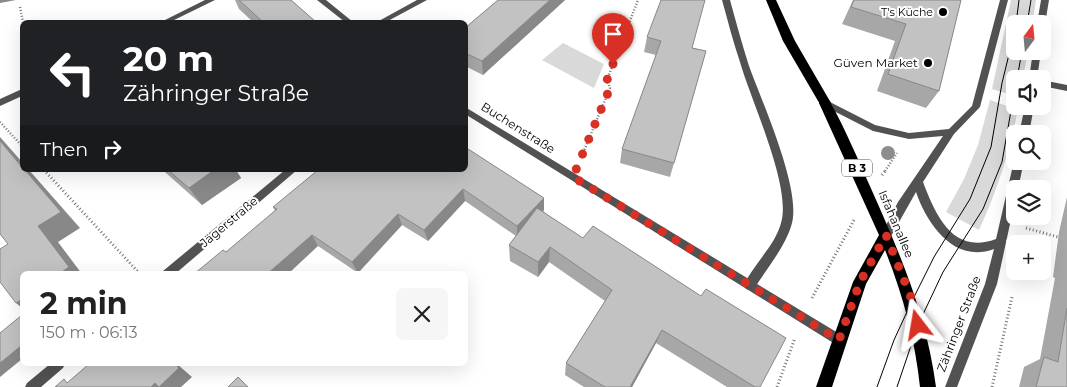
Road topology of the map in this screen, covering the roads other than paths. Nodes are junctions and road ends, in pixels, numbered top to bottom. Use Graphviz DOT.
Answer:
graph roads {
  1 [pos="211,0"];
  2 [pos="322,0"];
  3 [pos="424,0"];
  4 [pos="726,0"];
  5 [pos="772,0"];
  6 [pos="1004,0"];
  7 [pos="1045,0"];
  8 [pos="1042,15"];
  9 [pos="169,20"];
  10 [pos="347,20"];
  11 [pos="385,20"];
  12 [pos="1051,85"];
  13 [pos="1067,88"];
  14 [pos="20,93"];
  15 [pos="0,103"];
  16 [pos="825,103"];
  17 [pos="468,112"];
  18 [pos="951,132"];
  19 [pos="1017,170"];
  20 [pos="290,172"];
  21 [pos="918,183"];
  22 [pos="886,235"];
  23 [pos="1000,242"];
  24 [pos="171,271"];
  25 [pos="750,285"];
  26 [pos="839,340"];
  27 [pos="57,366"];
  28 [pos="31,387"];
  29 [pos="824,387"];
  30 [pos="928,387"];
  31 [pos="951,387"];
  1 -- 9 [label="street"];
  2 -- 10 [label="street"];
  3 -- 11 [label="street"];
  4 -- 25 [label="street"];
  5 -- 16 [label="highway, Isfahanallee / B 3"];
  6 -- 18 [label="street"];
  7 -- 8 [label="street"];
  12 -- 13 [label="street"];
  14 -- 15 [label="street"];
  16 -- 18 [label="street"];
  16 -- 22 [label="main road, Isfahanallee / B 3"];
  17 -- 25 [label="street, Buchenstraße"];
  18 -- 21 [label="street"];
  19 -- 23 [label="street, Zähringer Straße"];
  20 -- 24 [label="street, Jägerstraße"];
  21 -- 22 [label="street"];
  21 -- 23 [label="street"];
  22 -- 26 [label="main road"];
  22 -- 30 [label="main road, Isfahanallee / B 3"];
  23 -- 31 [label="street, Zähringer Straße"];
  25 -- 26 [label="street, Buchenstraße"];
  26 -- 29 [label="main road"];
  27 -- 28 [label="street"];
}
